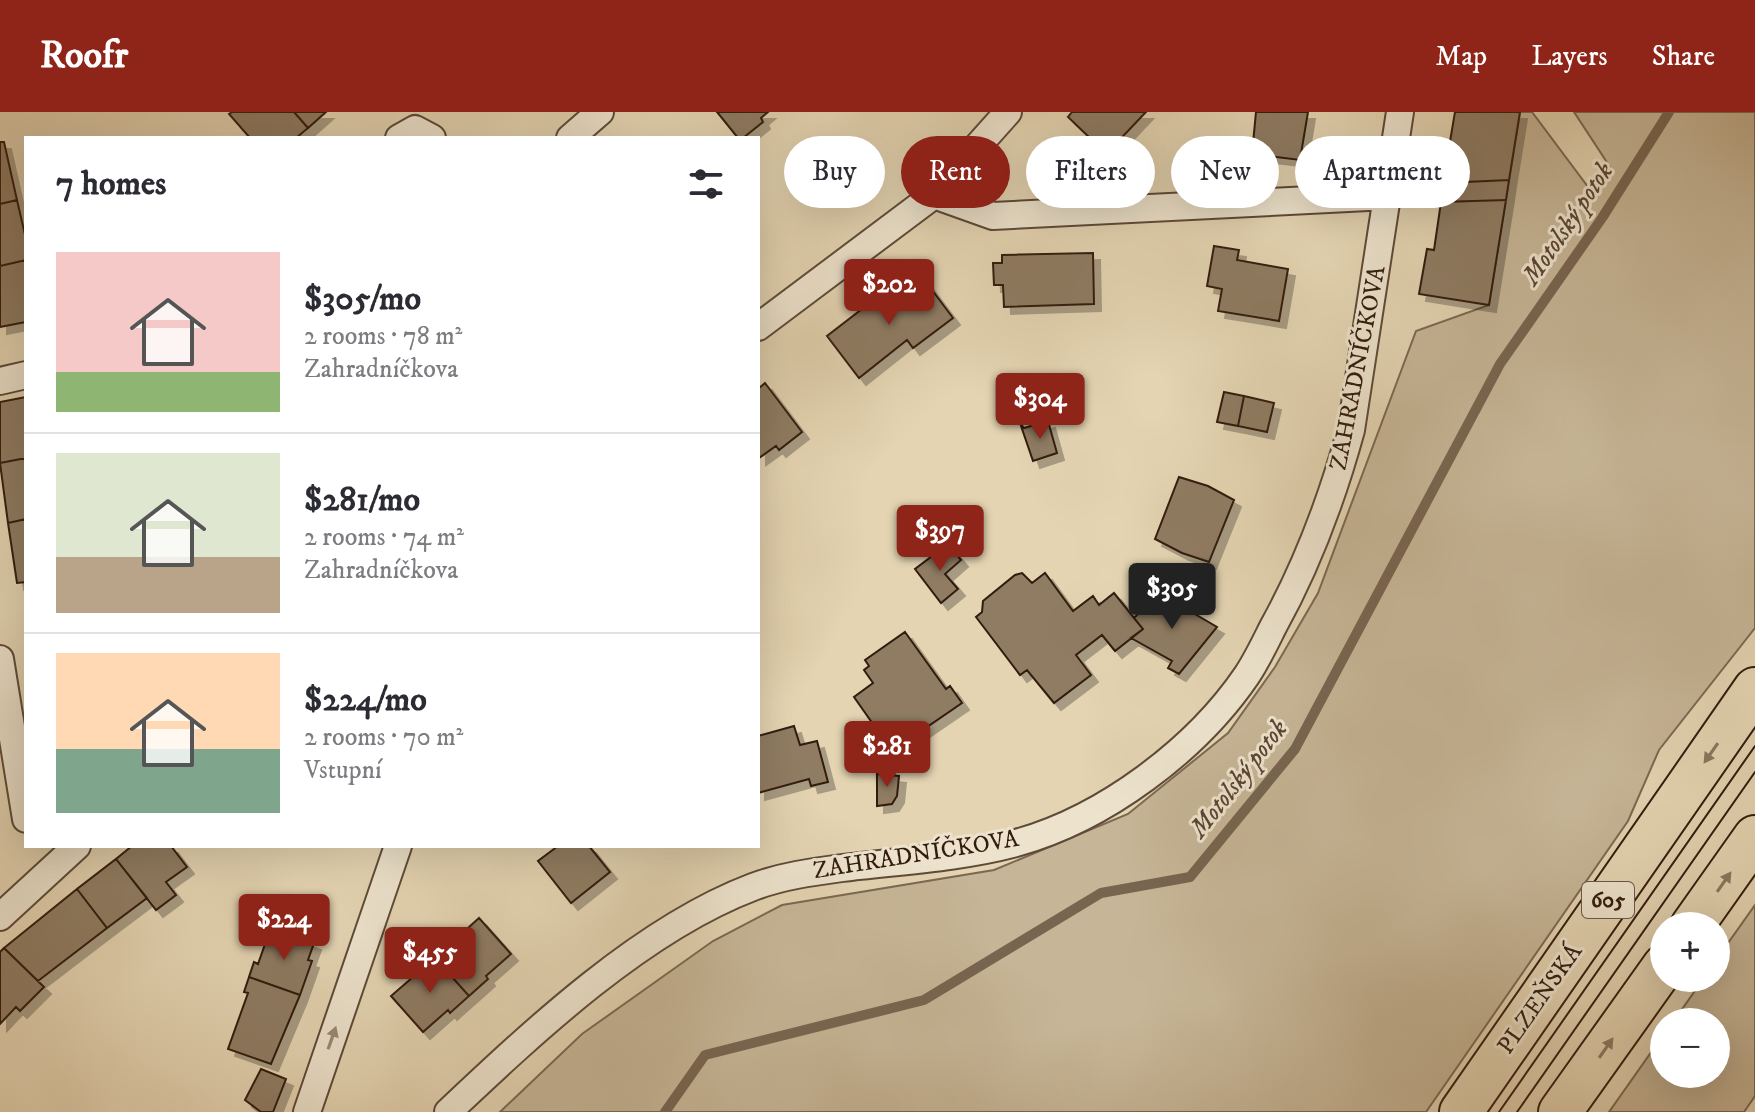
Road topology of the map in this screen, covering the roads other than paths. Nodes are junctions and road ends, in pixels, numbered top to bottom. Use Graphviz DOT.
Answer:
graph roads {
  1 [pos="600,112"];
  2 [pos="1008,112"];
  3 [pos="1400,112"];
  4 [pos="403,136"];
  5 [pos="428,136"];
  6 [pos="572,136"];
  7 [pos="987,136"];
  8 [pos="1397,136"];
  9 [pos="1295,201"];
  10 [pos="917,208"];
  11 [pos="971,208"];
  12 [pos="1386,208"];
  13 [pos="760,326"];
  14 [pos="24,375"];
  15 [pos="0,381"];
  16 [pos="0,659"];
  17 [pos="1755,689"];
  18 [pos="24,807"];
  19 [pos="1755,837"];
  20 [pos="397,848"];
  21 [pos="63,850"];
  22 [pos="1702,912"];
  23 [pos="0,917"];
  24 [pos="1650,986"];
  25 [pos="307,1112"];
  26 [pos="448,1112"];
  27 [pos="1461,1112"];
  28 [pos="1560,1112"];
  1 -- 6 [label="street"];
  2 -- 7 [label="street"];
  3 -- 8 [label="street, ZAHRADNÍČKOVA"];
  4 -- 5 [label="street"];
  9 -- 11 [label="street"];
  10 -- 13 [label="street"];
  12 -- 26 [label="street, ZAHRADNÍČKOVA"];
  14 -- 15 [label="street"];
  16 -- 18 [label="street"];
  17 -- 27 [label="main road, PLZEŇSKÁ / 605, one-way"];
  22 -- 19 [label="main road, one-way"];
  25 -- 20 [label="street, one-way"];
  21 -- 23 [label="street"];
  28 -- 24 [label="main road, one-way"];
}
